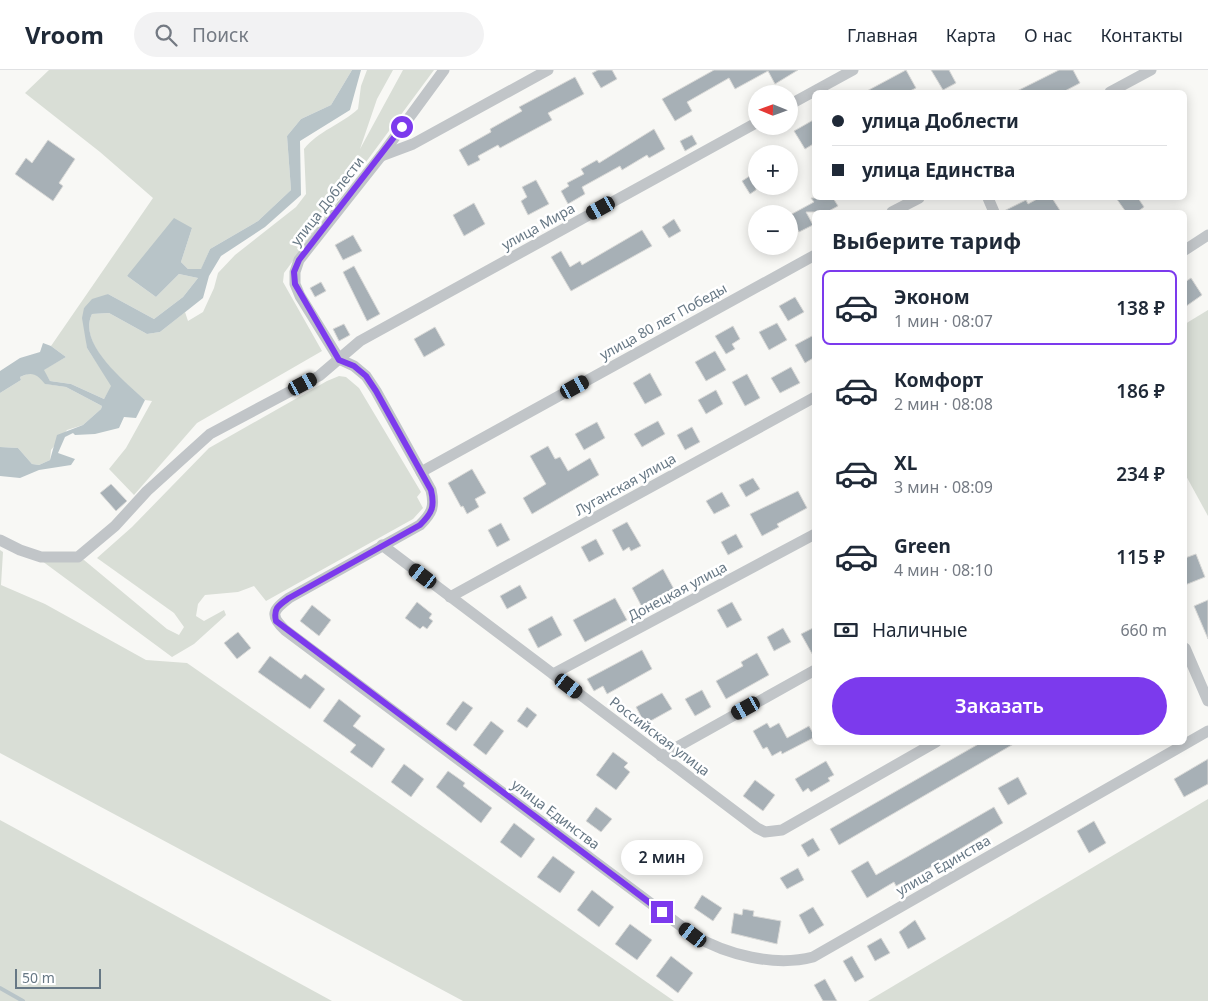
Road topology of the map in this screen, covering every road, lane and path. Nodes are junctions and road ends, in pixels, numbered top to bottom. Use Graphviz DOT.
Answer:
graph roads {
  1 [pos="444,70"];
  2 [pos="548,70"];
  3 [pos="853,70"];
  4 [pos="1150,70"];
  5 [pos="816,90"];
  6 [pos="1114,90"];
  7 [pos="812,92"];
  8 [pos="798,100"];
  9 [pos="748,127"];
  10 [pos="381,156"];
  11 [pos="915,200"];
  12 [pos="896,210"];
  13 [pos="1208,235"];
  14 [pos="1187,249"];
  15 [pos="812,257"];
  16 [pos="339,360"];
  17 [pos="812,399"];
  18 [pos="421,472"];
  19 [pos="812,536"];
  20 [pos="0,540"];
  21 [pos="382,545"];
  22 [pos="450,597"];
  23 [pos="1187,653"];
  24 [pos="812,672"];
  25 [pos="553,674"];
  26 [pos="1208,701"];
  27 [pos="1208,731"];
  28 [pos="1187,743"];
  29 [pos="931,745"];
  30 [pos="1183,745"];
  31 [pos="661,756"];
  1 -- 10 [label="street, улица Доблести"];
  2 -- 10 [label="street"];
  3 -- 5 [label="street"];
  4 -- 6 [label="street"];
  7 -- 8 [label="street"];
  9 -- 16 [label="street, улица Мира"];
  10 -- 16 [label="street, улица Доблести"];
  11 -- 12 [label="street"];
  13 -- 14 [label="street"];
  15 -- 18 [label="street, улица 80 лет Победы"];
  16 -- 18 [label="street, улица Единства"];
  16 -- 20 [label="street, улица Мира"];
  17 -- 22 [label="street, Луганская улица"];
  18 -- 21 [label="street, улица Единства"];
  19 -- 25 [label="street, Донецкая улица"];
  21 -- 22 [label="street, Российская улица"];
  21 -- 30 [label="street, улица Единства"];
  22 -- 25 [label="street, Российская улица"];
  23 -- 26 [label="street"];
  24 -- 31 [label="street"];
  25 -- 31 [label="street, Российская улица"];
  27 -- 28 [label="street, улица Единства"];
  29 -- 31 [label="street, Российская улица"];
}
